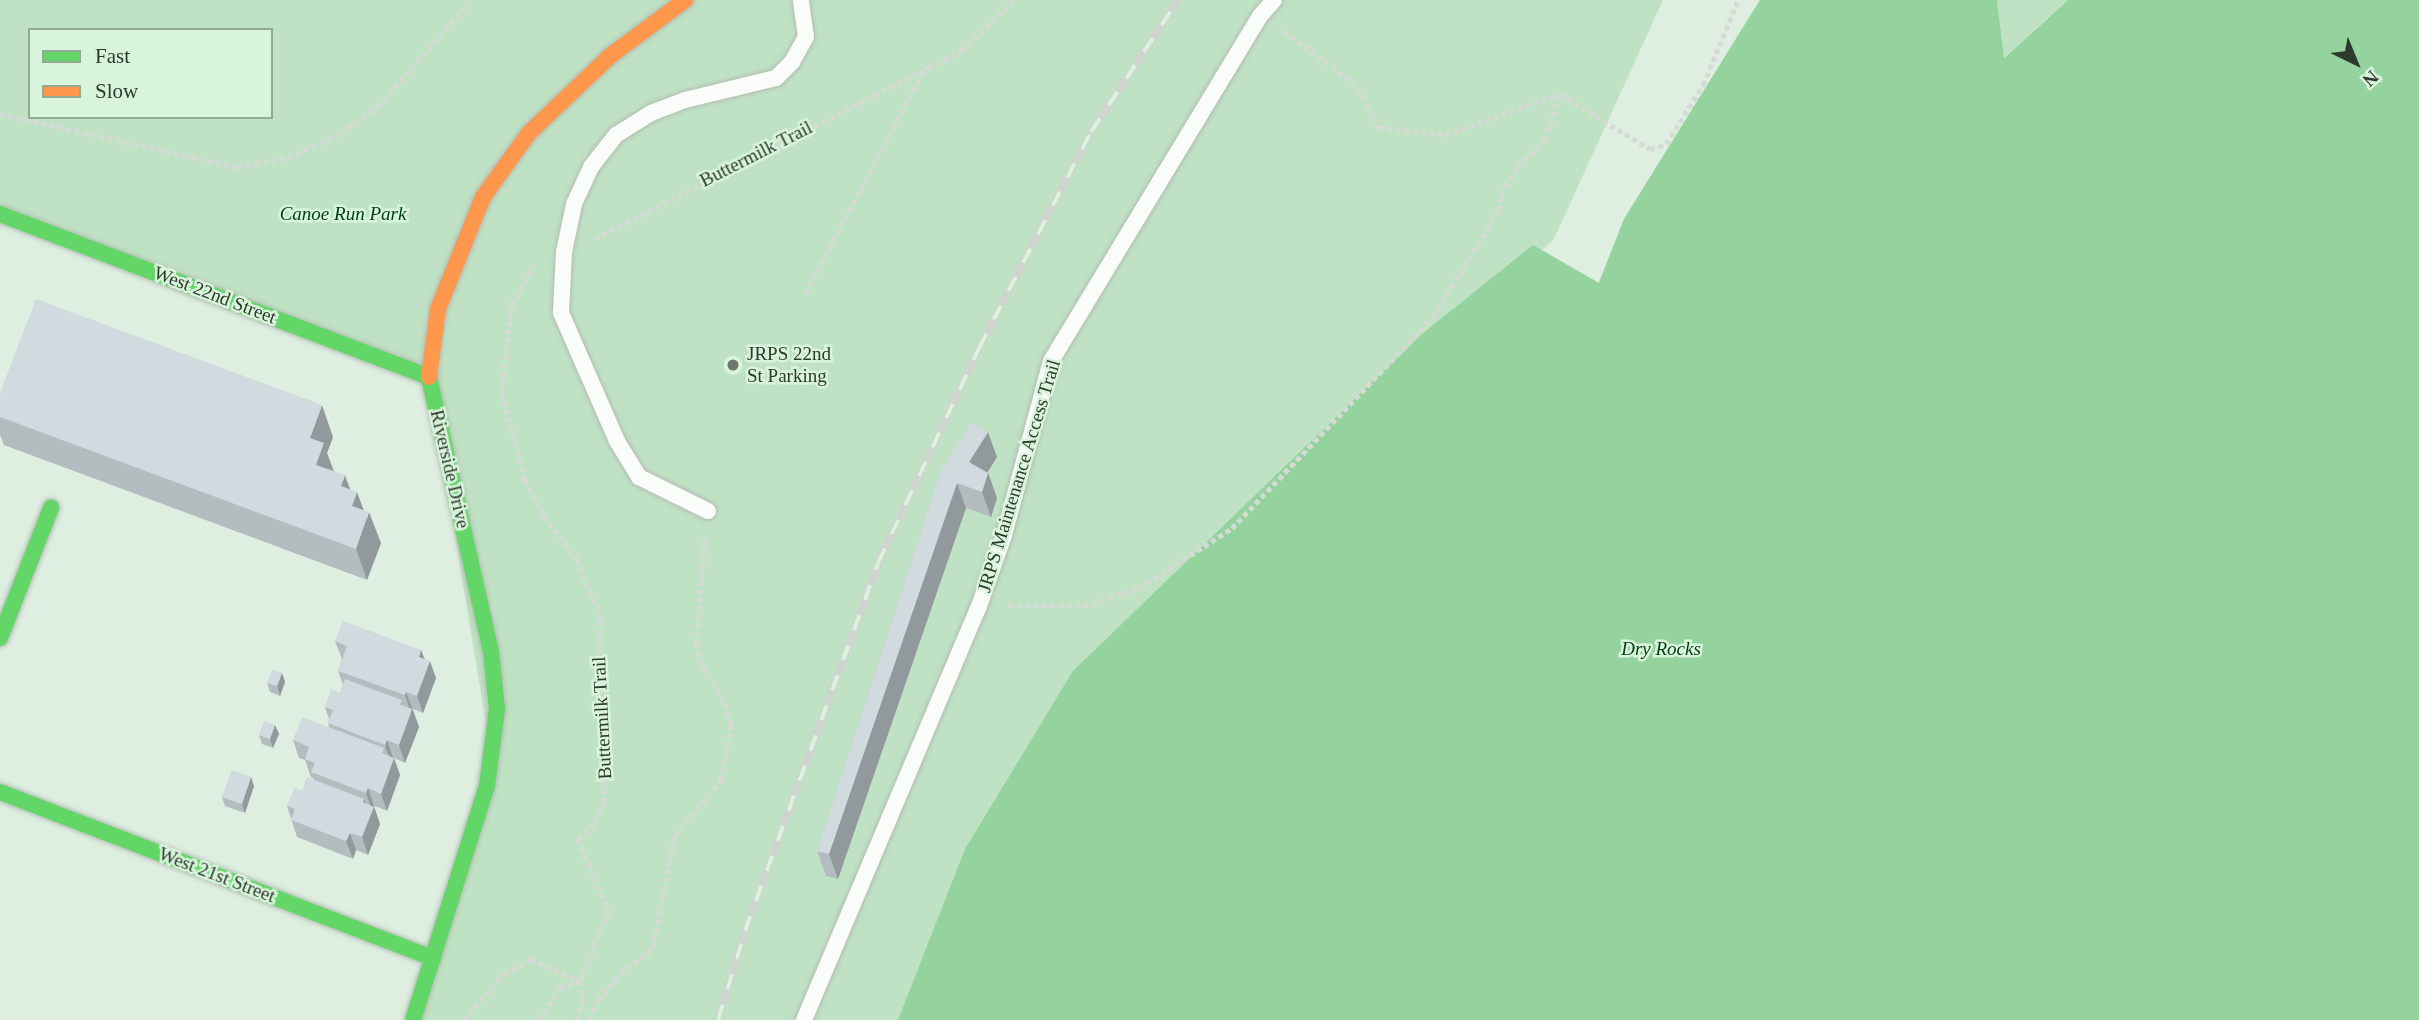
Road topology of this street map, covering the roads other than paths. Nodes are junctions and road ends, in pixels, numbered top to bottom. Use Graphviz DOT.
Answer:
graph roads {
  1 [pos="685,0"];
  2 [pos="801,0"];
  3 [pos="1275,0"];
  4 [pos="0,214"];
  5 [pos="429,377"];
  6 [pos="51,508"];
  7 [pos="708,511"];
  8 [pos="0,638"];
  9 [pos="0,792"];
  10 [pos="433,958"];
  11 [pos="413,1020"];
  12 [pos="804,1020"];
  1 -- 5 [label="street, Riverside Drive"];
  2 -- 7 [label="lane"];
  3 -- 12 [label="lane, JRPS Maintenance Access Trail"];
  4 -- 5 [label="street, West 22nd Street"];
  5 -- 10 [label="street, Riverside Drive"];
  6 -- 8 [label="street"];
  9 -- 10 [label="street, West 21st Street"];
  10 -- 11 [label="street, Riverside Drive"];
}
